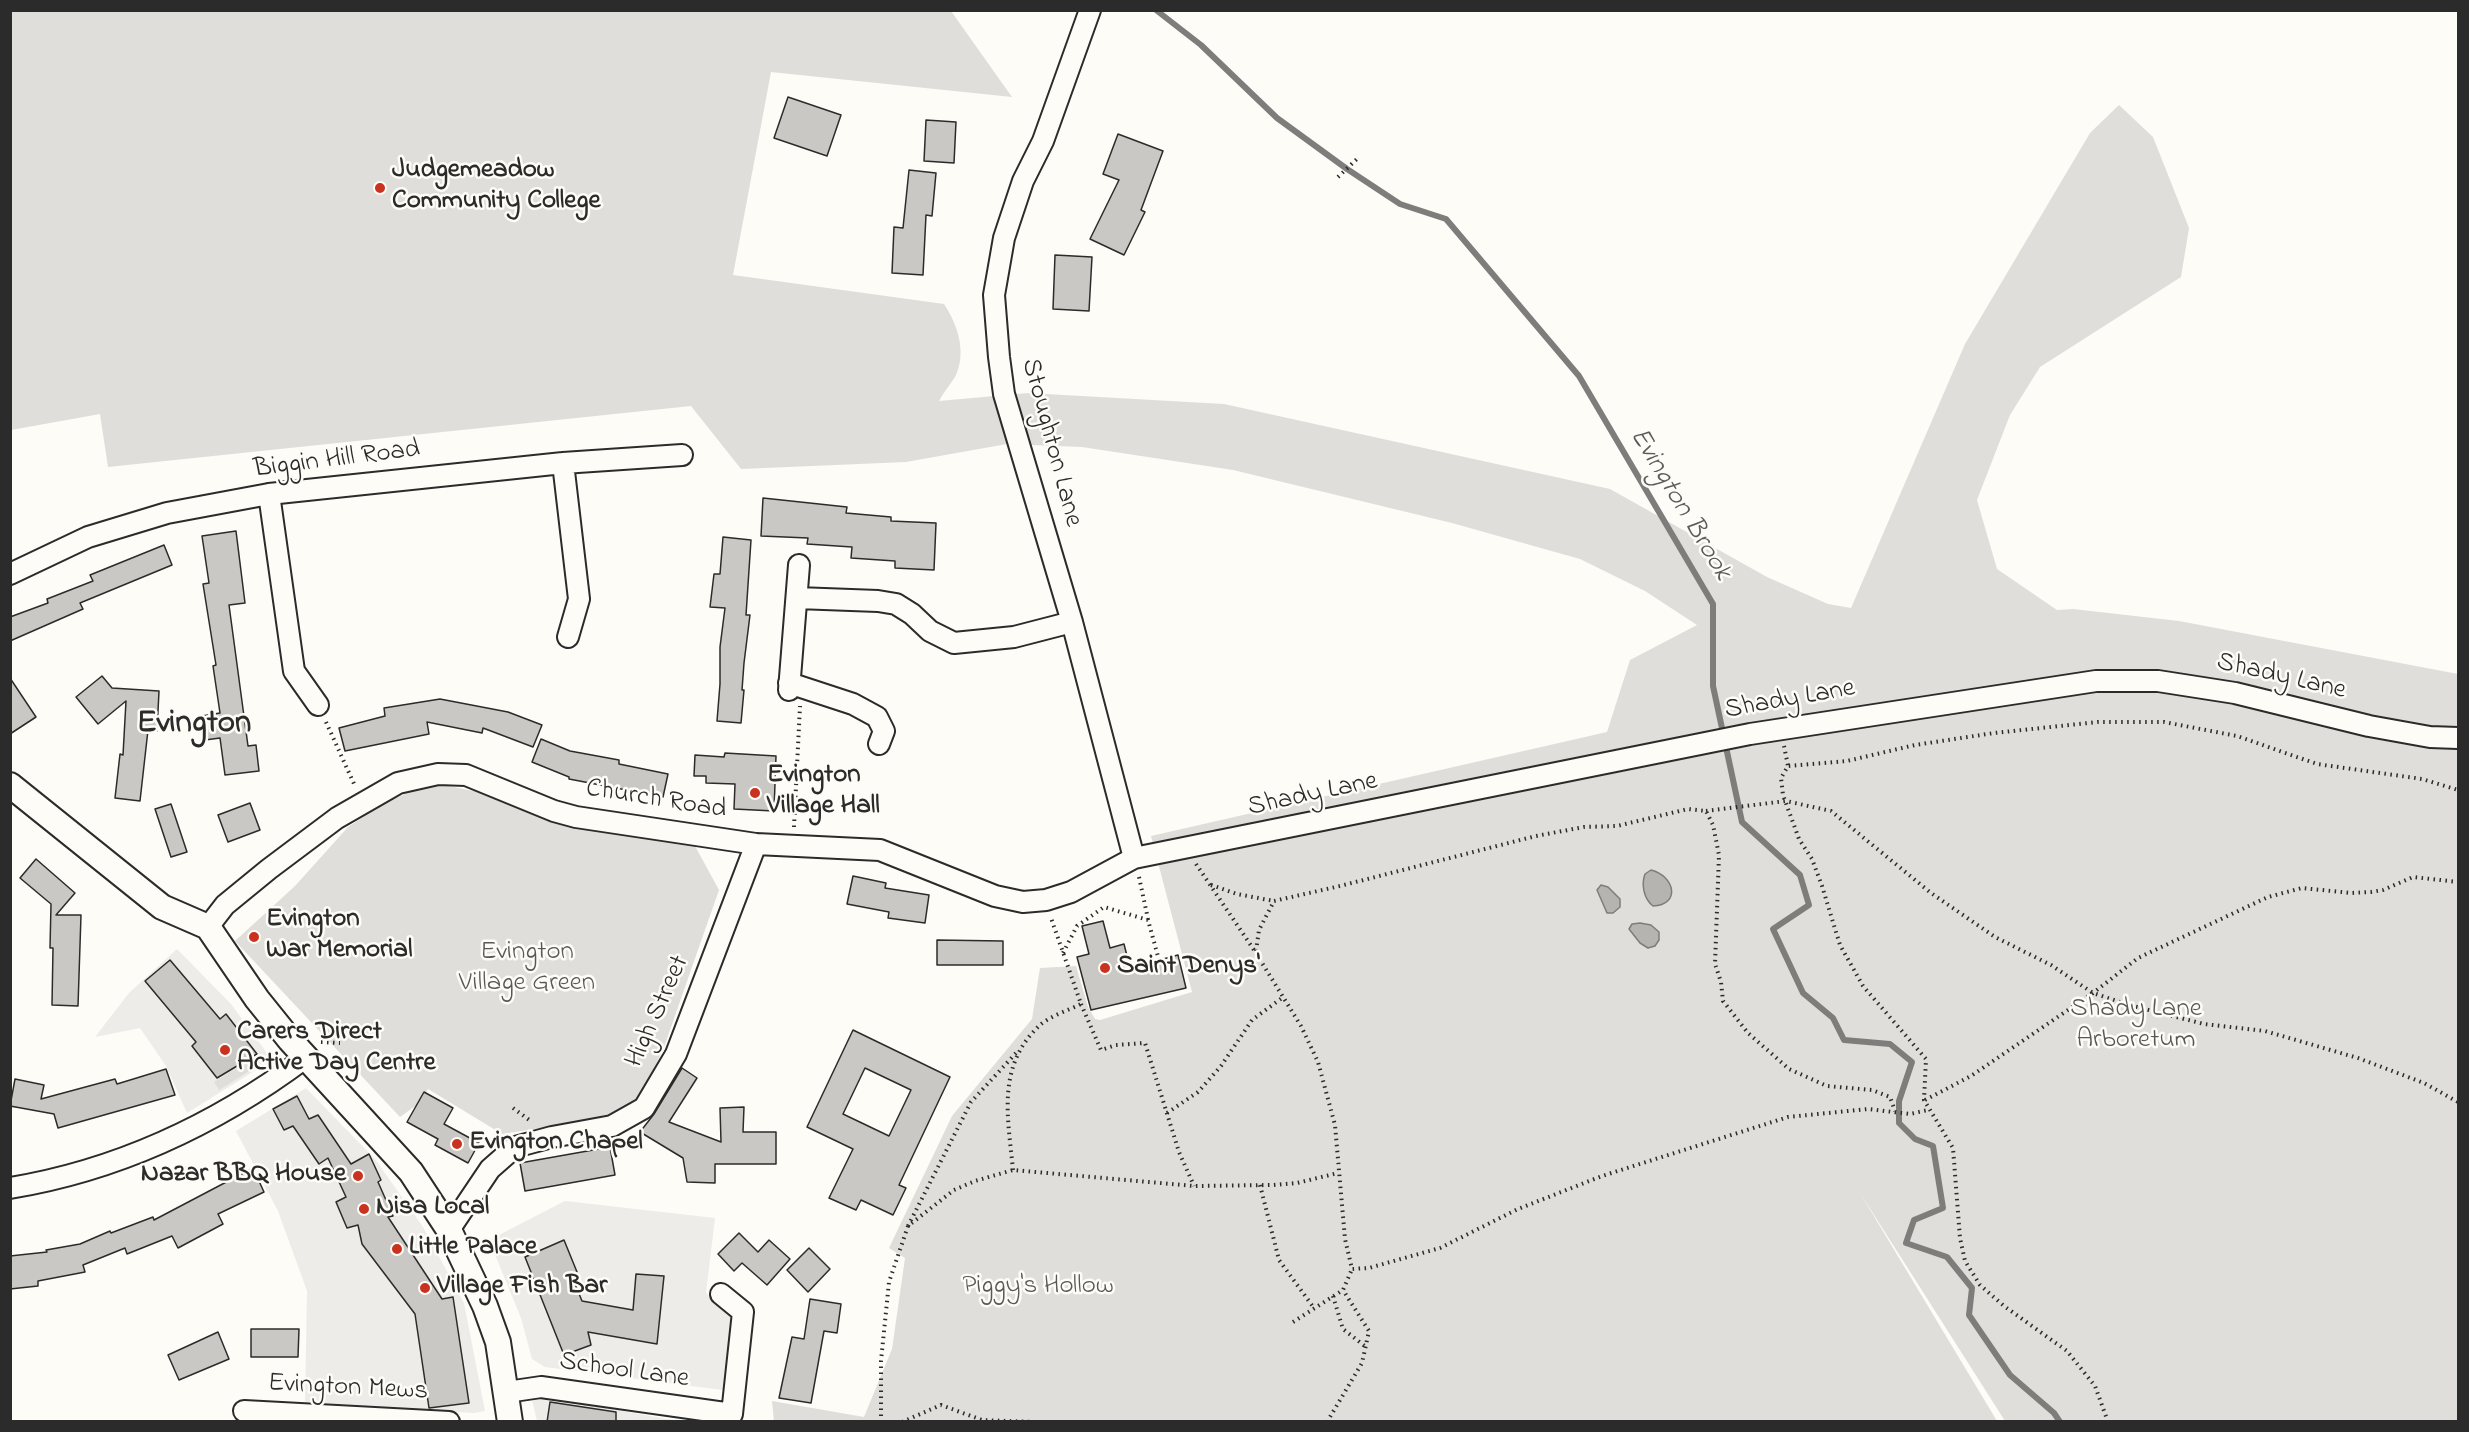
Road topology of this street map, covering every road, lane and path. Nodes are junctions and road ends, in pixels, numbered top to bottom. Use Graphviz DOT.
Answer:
graph roads {
  1 [pos="1090,10"];
  2 [pos="1359,157"];
  3 [pos="1338,177"];
  4 [pos="682,455"];
  5 [pos="563,463"];
  6 [pos="269,494"];
  7 [pos="799,565"];
  8 [pos="10,574"];
  9 [pos="796,598"];
  10 [pos="1072,622"];
  11 [pos="568,637"];
  12 [pos="789,686"];
  13 [pos="318,705"];
  14 [pos="2458,738"];
  15 [pos="879,744"];
  16 [pos="10,785"];
  17 [pos="2458,790"];
  18 [pos="1786,801"];
  19 [pos="363,803"];
  20 [pos="1706,811"];
  21 [pos="756,844"];
  22 [pos="792,846"];
  23 [pos="1185,849"];
  24 [pos="1134,858"];
  25 [pos="2457,882"];
  26 [pos="1210,885"];
  27 [pos="1046,900"];
  28 [pos="1274,901"];
  29 [pos="1149,920"];
  30 [pos="207,927"];
  31 [pos="1062,953"];
  32 [pos="1256,954"];
  33 [pos="1159,960"];
  34 [pos="2093,993"];
  35 [pos="1282,998"];
  36 [pos="1082,1005"];
  37 [pos="1019,1051"];
  38 [pos="305,1058"];
  39 [pos="1924,1100"];
  40 [pos="2458,1102"];
  41 [pos="1928,1110"];
  42 [pos="1895,1111"];
  43 [pos="1167,1113"];
  44 [pos="1013,1170"];
  45 [pos="1338,1173"];
  46 [pos="1260,1185"];
  47 [pos="1194,1186"];
  48 [pos="10,1188"];
  49 [pos="908,1226"];
  50 [pos="449,1230"];
  51 [pos="1352,1269"];
  52 [pos="1343,1290"];
  53 [pos="721,1294"];
  54 [pos="1333,1296"];
  55 [pos="1314,1308"];
  56 [pos="1293,1322"];
  57 [pos="1366,1347"];
  58 [pos="507,1392"];
  59 [pos="244,1411"];
  60 [pos="662,1413"];
  61 [pos="449,1422"];
  62 [pos="510,1422"];
  63 [pos="881,1422"];
  64 [pos="902,1422"];
  65 [pos="1033,1422"];
  66 [pos="1327,1422"];
  67 [pos="2108,1422"];
  1 -- 10 [label="street, Stoughton Lane"];
  2 -- 3 [label="path"];
  4 -- 5 [label="street, Biggin Hill Road"];
  5 -- 6 [label="street, Biggin Hill Road"];
  5 -- 11 [label="street"];
  6 -- 8 [label="street, Biggin Hill Road"];
  6 -- 13 [label="street"];
  7 -- 9 [label="street"];
  9 -- 10 [label="street"];
  9 -- 12 [label="street"];
  10 -- 24 [label="street, Stoughton Lane"];
  12 -- 15 [label="street"];
  12 -- 22 [label="path"];
  13 -- 19 [label="path"];
  14 -- 23 [label="street, Shady Lane"];
  16 -- 30 [label="main road"];
  17 -- 18 [label="path"];
  18 -- 20 [label="path"];
  18 -- 34 [label="path"];
  18 -- 39 [label="path"];
  19 -- 21 [label="street, Church Road"];
  19 -- 30 [label="street, Church Road"];
  20 -- 28 [label="path"];
  20 -- 42 [label="path"];
  21 -- 22 [label="street, Church Road"];
  21 -- 50 [label="street, High Street"];
  22 -- 27 [label="street, Church Road"];
  23 -- 24 [label="street, Shady Lane"];
  23 -- 26 [label="path"];
  24 -- 27 [label="street, Church Road"];
  24 -- 29 [label="path"];
  25 -- 34 [label="path"];
  26 -- 28 [label="path"];
  26 -- 32 [label="path"];
  27 -- 31 [label="path"];
  28 -- 32 [label="path"];
  29 -- 31 [label="path"];
  29 -- 33 [label="path"];
  30 -- 38 [label="main road"];
  31 -- 36 [label="path"];
  32 -- 35 [label="path"];
  34 -- 39 [label="path"];
  34 -- 40 [label="path"];
  35 -- 43 [label="path"];
  35 -- 45 [label="path"];
  36 -- 37 [label="path"];
  36 -- 43 [label="path"];
  37 -- 44 [label="path"];
  37 -- 49 [label="path"];
  38 -- 48 [label="street"];
  38 -- 50 [label="main road"];
  39 -- 41 [label="path"];
  41 -- 42 [label="path"];
  41 -- 67 [label="path"];
  42 -- 51 [label="path"];
  43 -- 47 [label="path"];
  44 -- 47 [label="path"];
  44 -- 49 [label="path"];
  45 -- 46 [label="path"];
  45 -- 51 [label="path"];
  46 -- 47 [label="path"];
  46 -- 55 [label="path"];
  49 -- 63 [label="path"];
  50 -- 58 [label="main road"];
  51 -- 52 [label="path"];
  52 -- 54 [label="path"];
  52 -- 57 [label="path"];
  53 -- 60 [label="street, School Lane"];
  54 -- 55 [label="path"];
  54 -- 57 [label="path"];
  55 -- 56 [label="path"];
  57 -- 66 [label="path"];
  58 -- 60 [label="street, School Lane"];
  58 -- 62 [label="main road"];
  59 -- 61 [label="street, Evington Mews"];
  64 -- 65 [label="path"];
}
